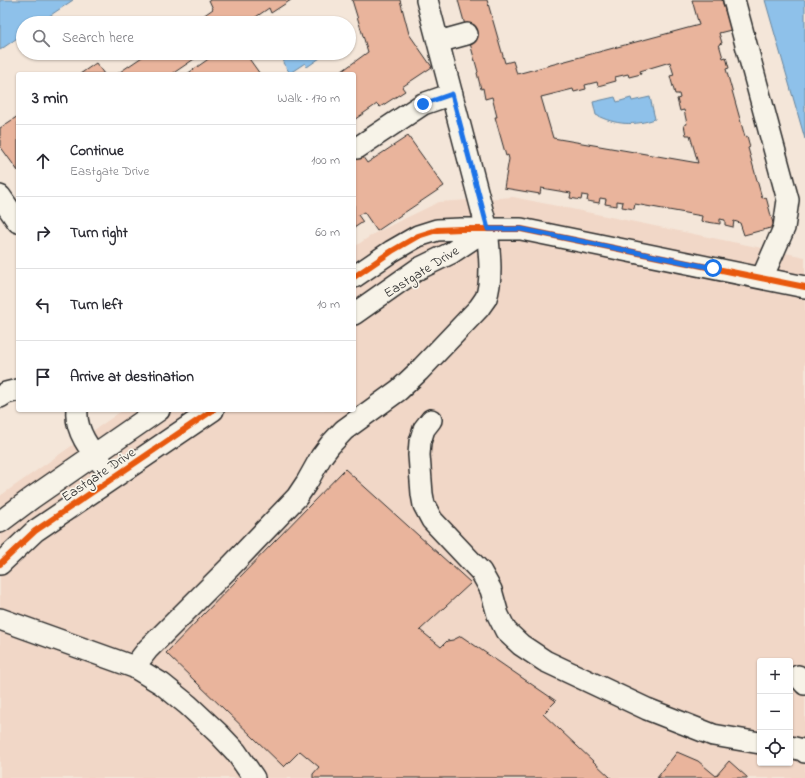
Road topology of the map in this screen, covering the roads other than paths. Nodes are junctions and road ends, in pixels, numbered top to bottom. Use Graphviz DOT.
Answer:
graph roads {
  1 [pos="427,0"];
  2 [pos="734,0"];
  3 [pos="467,34"];
  4 [pos="438,42"];
  5 [pos="452,94"];
  6 [pos="357,148"];
  7 [pos="0,196"];
  8 [pos="16,219"];
  9 [pos="488,229"];
  10 [pos="356,276"];
  11 [pos="762,278"];
  12 [pos="805,287"];
  13 [pos="356,291"];
  14 [pos="362,309"];
  15 [pos="16,390"];
  16 [pos="0,397"];
  17 [pos="77,412"];
  18 [pos="156,412"];
  19 [pos="210,412"];
  20 [pos="431,420"];
  21 [pos="94,455"];
  22 [pos="114,478"];
  23 [pos="0,522"];
  24 [pos="0,564"];
  25 [pos="0,619"];
  26 [pos="134,667"];
  27 [pos="757,742"];
  28 [pos="793,748"];
  29 [pos="805,752"];
  30 [pos="254,778"];
  1 -- 4 [label="street"];
  2 -- 11 [label="street"];
  3 -- 4 [label="street"];
  4 -- 5 [label="street"];
  5 -- 6 [label="street"];
  5 -- 9 [label="street"];
  7 -- 8 [label="street"];
  9 -- 10 [label="street, Eastgate Drive"];
  9 -- 11 [label="street, Eastgate Drive"];
  9 -- 14 [label="street, Eastgate Drive"];
  9 -- 26 [label="street"];
  11 -- 12 [label="street, Eastgate Drive"];
  13 -- 14 [label="street"];
  15 -- 16 [label="street"];
  17 -- 21 [label="street"];
  18 -- 21 [label="street, Eastgate Drive"];
  19 -- 22 [label="street, Eastgate Drive"];
  20 -- 27 [label="street"];
  21 -- 22 [label="street"];
  21 -- 23 [label="street, Eastgate Drive"];
  22 -- 24 [label="street, Eastgate Drive"];
  25 -- 26 [label="street"];
  26 -- 30 [label="street"];
  28 -- 29 [label="street"];
}
